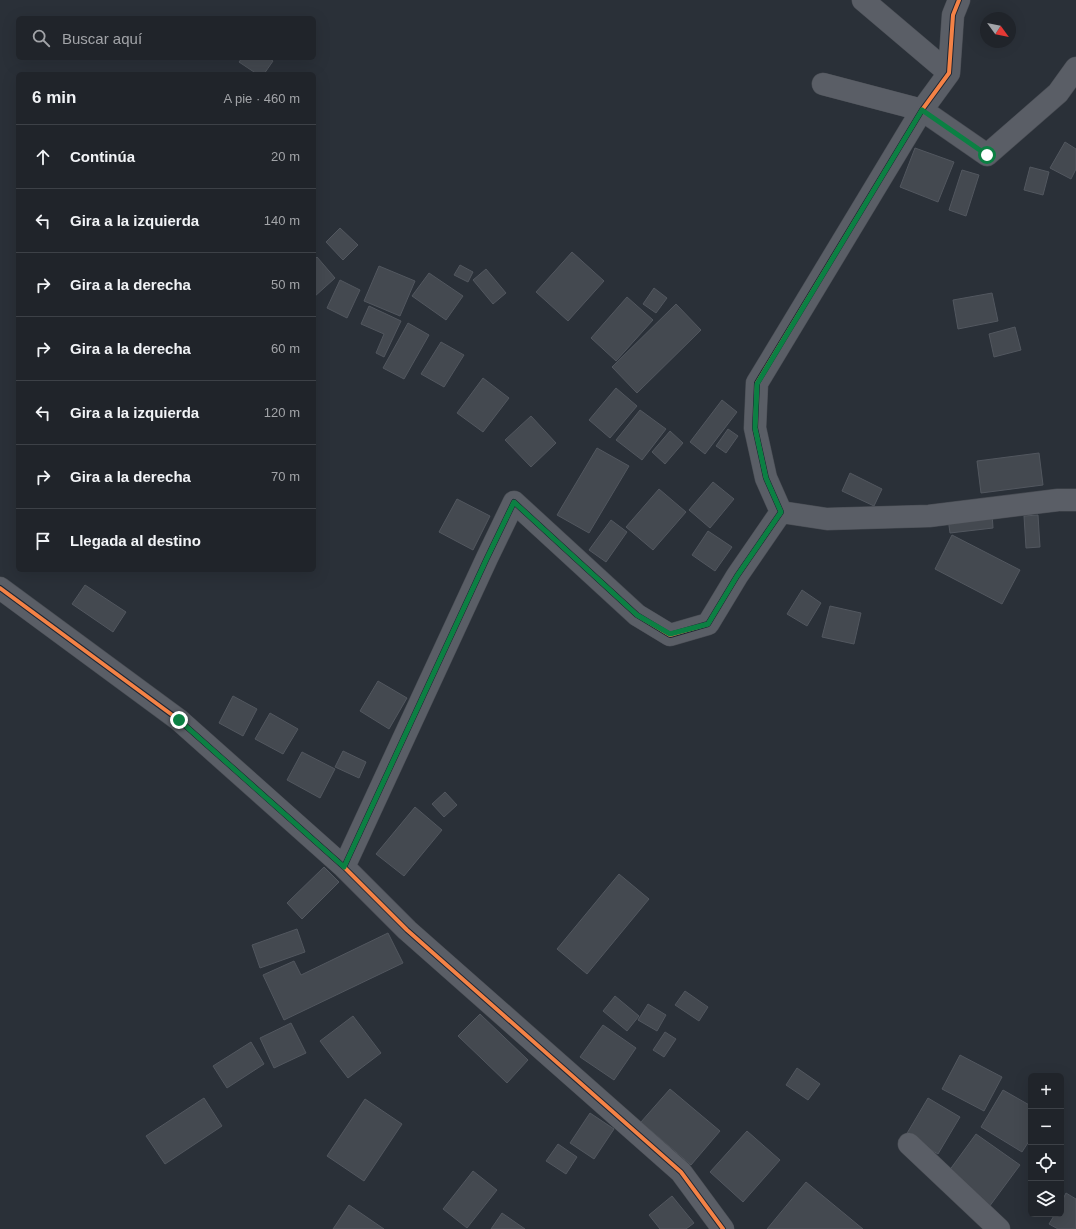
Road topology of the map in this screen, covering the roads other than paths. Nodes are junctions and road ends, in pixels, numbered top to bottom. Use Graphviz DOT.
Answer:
graph roads {
  1 [pos="863,0"];
  2 [pos="959,0"];
  3 [pos="1076,68"];
  4 [pos="949,73"];
  5 [pos="823,84"];
  6 [pos="922,110"];
  7 [pos="1076,500"];
  8 [pos="781,512"];
  9 [pos="0,588"];
  10 [pos="344,867"];
  11 [pos="909,1144"];
  12 [pos="723,1229"];
  13 [pos="999,1229"];
  1 -- 4 [label="street"];
  2 -- 4 [label="street"];
  3 -- 6 [label="street"];
  4 -- 6 [label="street"];
  5 -- 6 [label="street"];
  6 -- 8 [label="street"];
  7 -- 8 [label="street"];
  8 -- 10 [label="street"];
  9 -- 10 [label="street"];
  10 -- 12 [label="street"];
  11 -- 13 [label="street"];
}
